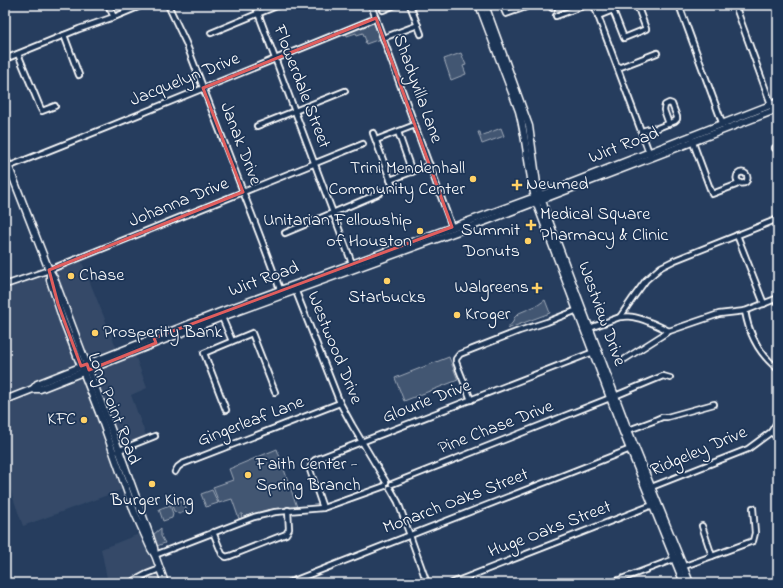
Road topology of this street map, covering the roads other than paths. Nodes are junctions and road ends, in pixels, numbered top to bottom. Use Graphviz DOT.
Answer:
graph roads {
  1 [pos="108,5"];
  2 [pos="143,5"];
  3 [pos="168,5"];
  4 [pos="255,5"];
  5 [pos="278,5"];
  6 [pos="371,5"];
  7 [pos="395,5"];
  8 [pos="410,5"];
  9 [pos="479,5"];
  10 [pos="485,5"];
  11 [pos="502,5"];
  12 [pos="586,5"];
  13 [pos="594,5"];
  14 [pos="637,5"];
  15 [pos="679,5"];
  16 [pos="735,5"];
  17 [pos="526,6"];
  18 [pos="612,7"];
  19 [pos="383,10"];
  20 [pos="258,14"];
  21 [pos="598,14"];
  22 [pos="556,16"];
  23 [pos="114,17"];
  24 [pos="376,18"];
  25 [pos="418,25"];
  26 [pos="211,33"];
  27 [pos="421,34"];
  28 [pos="64,35"];
  29 [pos="383,38"];
  30 [pos="657,53"];
  31 [pos="18,54"];
  32 [pos="276,58"];
  33 [pos="5,59"];
  34 [pos="503,62"];
  35 [pos="618,68"];
  36 [pos="79,75"];
  37 [pos="203,88"];
  38 [pos="345,91"];
  39 [pos="55,106"];
  40 [pos="775,107"];
  41 [pos="295,110"];
  42 [pos="669,124"];
  43 [pos="415,125"];
  44 [pos="257,126"];
  45 [pos="724,127"];
  46 [pos="398,132"];
  47 [pos="373,133"];
  48 [pos="642,134"];
  49 [pos="692,139"];
  50 [pos="376,140"];
  51 [pos="363,144"];
  52 [pos="650,155"];
  53 [pos="5,157"];
  54 [pos="315,163"];
  55 [pos="430,165"];
  56 [pos="7,167"];
  57 [pos="412,172"];
  58 [pos="390,180"];
  59 [pos="739,182"];
  60 [pos="393,186"];
  61 [pos="243,192"];
  62 [pos="380,193"];
  63 [pos="538,199"];
  64 [pos="334,213"];
  65 [pos="778,219"];
  66 [pos="452,227"];
  67 [pos="285,233"];
  68 [pos="737,235"];
  69 [pos="353,266"];
  70 [pos="50,270"];
  71 [pos="5,285"];
  72 [pos="295,288"];
  73 [pos="281,293"];
  74 [pos="778,298"];
  75 [pos="764,304"];
  76 [pos="579,309"];
  77 [pos="745,311"];
  78 [pos="221,315"];
  79 [pos="620,317"];
  80 [pos="586,329"];
  81 [pos="669,331"];
  82 [pos="232,341"];
  83 [pos="595,352"];
  84 [pos="625,359"];
  85 [pos="85,368"];
  86 [pos="778,369"];
  87 [pos="670,378"];
  88 [pos="274,392"];
  89 [pos="612,397"];
  90 [pos="5,400"];
  91 [pos="470,400"];
  92 [pos="340,403"];
  93 [pos="714,404"];
  94 [pos="226,410"];
  95 [pos="778,421"];
  96 [pos="626,431"];
  97 [pos="771,432"];
  98 [pos="155,436"];
  99 [pos="778,438"];
  100 [pos="362,442"];
  101 [pos="633,448"];
  102 [pos="116,451"];
  103 [pos="175,472"];
  104 [pos="122,475"];
  105 [pos="130,480"];
  106 [pos="388,485"];
  107 [pos="649,488"];
  108 [pos="656,504"];
  109 [pos="323,508"];
  110 [pos="753,508"];
  111 [pos="288,510"];
  112 [pos="144,526"];
  113 [pos="702,526"];
  114 [pos="213,532"];
  115 [pos="410,535"];
  116 [pos="155,555"];
  117 [pos="712,556"];
  118 [pos="677,557"];
  119 [pos="681,568"];
  120 [pos="160,569"];
  121 [pos="130,583"];
  122 [pos="165,583"];
  123 [pos="288,583"];
  124 [pos="427,583"];
  125 [pos="452,583"];
  126 [pos="610,583"];
  127 [pos="684,583"];
  128 [pos="690,583"];
  1 -- 23 [label="street"];
  2 -- 23 [label="street"];
  3 -- 37 [label="street, Janak Drive"];
  4 -- 20 [label="street, Flowerdale Street"];
  5 -- 20 [label="street"];
  6 -- 24 [label="street, Shadyvilla Lane"];
  7 -- 19 [label="street"];
  8 -- 25 [label="street"];
  9 -- 34 [label="main road, Westview Drive"];
  10 -- 34 [label="main road, Westview Drive"];
  11 -- 17 [label="street"];
  12 -- 22 [label="street"];
  13 -- 21 [label="street"];
  14 -- 18 [label="street"];
  15 -- 45 [label="street"];
  16 -- 40 [label="street"];
  18 -- 21 [label="street"];
  20 -- 26 [label="street"];
  20 -- 32 [label="street, Flowerdale Street"];
  21 -- 35 [label="street"];
  23 -- 28 [label="street"];
  24 -- 29 [label="street, Shadyvilla Lane"];
  24 -- 32 [label="street, Jacquelyn Drive"];
  25 -- 27 [label="street"];
  25 -- 29 [label="street"];
  28 -- 31 [label="street"];
  28 -- 36 [label="street"];
  29 -- 43 [label="street, Shadyvilla Lane"];
  30 -- 35 [label="street"];
  31 -- 33 [label="street"];
  31 -- 39 [label="street"];
  32 -- 37 [label="street, Jacquelyn Drive"];
  32 -- 41 [label="street, Flowerdale Street"];
  34 -- 63 [label="main road, Westview Drive"];
  35 -- 48 [label="street"];
  37 -- 56 [label="street, Jacquelyn Drive"];
  37 -- 61 [label="street, Janak Drive"];
  38 -- 41 [label="street"];
  40 -- 45 [label="main road, Wirt Road"];
  41 -- 44 [label="street"];
  41 -- 54 [label="street, Flowerdale Street"];
  42 -- 48 [label="street"];
  43 -- 46 [label="street"];
  43 -- 55 [label="street, Shadyvilla Lane"];
  45 -- 49 [label="main road, Wirt Road"];
  46 -- 50 [label="street"];
  46 -- 57 [label="street"];
  47 -- 50 [label="street"];
  48 -- 52 [label="street"];
  49 -- 52 [label="main road, Wirt Road"];
  49 -- 59 [label="street"];
  50 -- 58 [label="street"];
  51 -- 54 [label="street, Johanna Drive"];
  52 -- 63 [label="main road, Wirt Road"];
  53 -- 56 [label="main road, Long Point Road"];
  54 -- 61 [label="street, Johanna Drive"];
  54 -- 64 [label="street, Flowerdale Street"];
  55 -- 57 [label="street"];
  55 -- 66 [label="street, Shadyvilla Lane"];
  56 -- 70 [label="main road, Long Point Road"];
  57 -- 58 [label="street"];
  58 -- 60 [label="street"];
  61 -- 70 [label="street, Johanna Drive"];
  61 -- 73 [label="street, Janak Drive"];
  62 -- 64 [label="street"];
  63 -- 66 [label="main road, Wirt Road"];
  63 -- 69 [label="main road, Wirt Road"];
  63 -- 76 [label="main road, Westview Drive"];
  64 -- 67 [label="street"];
  64 -- 69 [label="street, Flowerdale Street"];
  65 -- 68 [label="street"];
  66 -- 69 [label="main road, Wirt Road"];
  68 -- 75 [label="street"];
  68 -- 79 [label="street"];
  69 -- 72 [label="main road, Wirt Road"];
  70 -- 71 [label="street, Johanna Drive"];
  70 -- 85 [label="main road, Long Point Road"];
  72 -- 73 [label="main road, Wirt Road"];
  72 -- 92 [label="street, Westwood Drive"];
  73 -- 78 [label="main road, Wirt Road"];
  74 -- 75 [label="street"];
  75 -- 77 [label="street"];
  76 -- 80 [label="main road, Westview Drive"];
  76 -- 91 [label="street"];
  77 -- 81 [label="street"];
  77 -- 86 [label="street"];
  78 -- 82 [label="street"];
  78 -- 85 [label="main road, Wirt Road"];
  79 -- 80 [label="street"];
  79 -- 81 [label="street"];
  80 -- 83 [label="main road, Westview Drive"];
  81 -- 84 [label="street"];
  82 -- 88 [label="street"];
  82 -- 94 [label="street"];
  83 -- 89 [label="main road, Westview Drive"];
  83 -- 91 [label="street, Glourie Drive"];
  85 -- 90 [label="main road, Wirt Road"];
  85 -- 102 [label="main road, Long Point Road"];
  87 -- 89 [label="street, Pine Chase Drive"];
  89 -- 96 [label="main road, Westview Drive"];
  89 -- 106 [label="street, Pine Chase Drive"];
  91 -- 100 [label="street, Glourie Drive"];
  92 -- 100 [label="street, Westwood Drive"];
  92 -- 103 [label="street, Gingerleaf Lane"];
  93 -- 96 [label="street"];
  95 -- 97 [label="street, Ridgeley Drive"];
  96 -- 101 [label="main road, Westview Drive"];
  97 -- 99 [label="street"];
  97 -- 107 [label="street, Ridgeley Drive"];
  98 -- 102 [label="street"];
  100 -- 106 [label="street, Westwood Drive"];
  100 -- 109 [label="street, Glourie Drive"];
  101 -- 107 [label="main road, Westview Drive"];
  101 -- 115 [label="street, Monarch Oaks Street"];
  102 -- 104 [label="main road, Long Point Road"];
  102 -- 105 [label="main road, Long Point Road"];
  104 -- 105 [label="main road"];
  104 -- 112 [label="main road, Long Point Road"];
  105 -- 112 [label="main road, Long Point Road"];
  106 -- 109 [label="street, Pine Chase Drive"];
  106 -- 115 [label="street, Westwood Drive"];
  107 -- 108 [label="main road, Westview Drive"];
  108 -- 118 [label="main road, Westview Drive"];
  108 -- 125 [label="street, Huge Oaks Street"];
  109 -- 111 [label="street, Pine Chase Drive"];
  110 -- 117 [label="street"];
  111 -- 114 [label="street, Pine Chase Drive"];
  111 -- 114 [label="street"];
  112 -- 116 [label="main road, Long Point Road"];
  113 -- 117 [label="street"];
  114 -- 116 [label="street, Pine Chase Drive"];
  115 -- 123 [label="street, Monarch Oaks Street"];
  115 -- 124 [label="street, Westwood Drive"];
  116 -- 120 [label="main road, Long Point Road"];
  117 -- 119 [label="street"];
  118 -- 119 [label="main road, Westview Drive"];
  118 -- 126 [label="street"];
  119 -- 127 [label="main road, Westview Drive"];
  119 -- 128 [label="main road, Westview Drive"];
  120 -- 121 [label="street"];
  120 -- 122 [label="main road, Long Point Road"];
}
